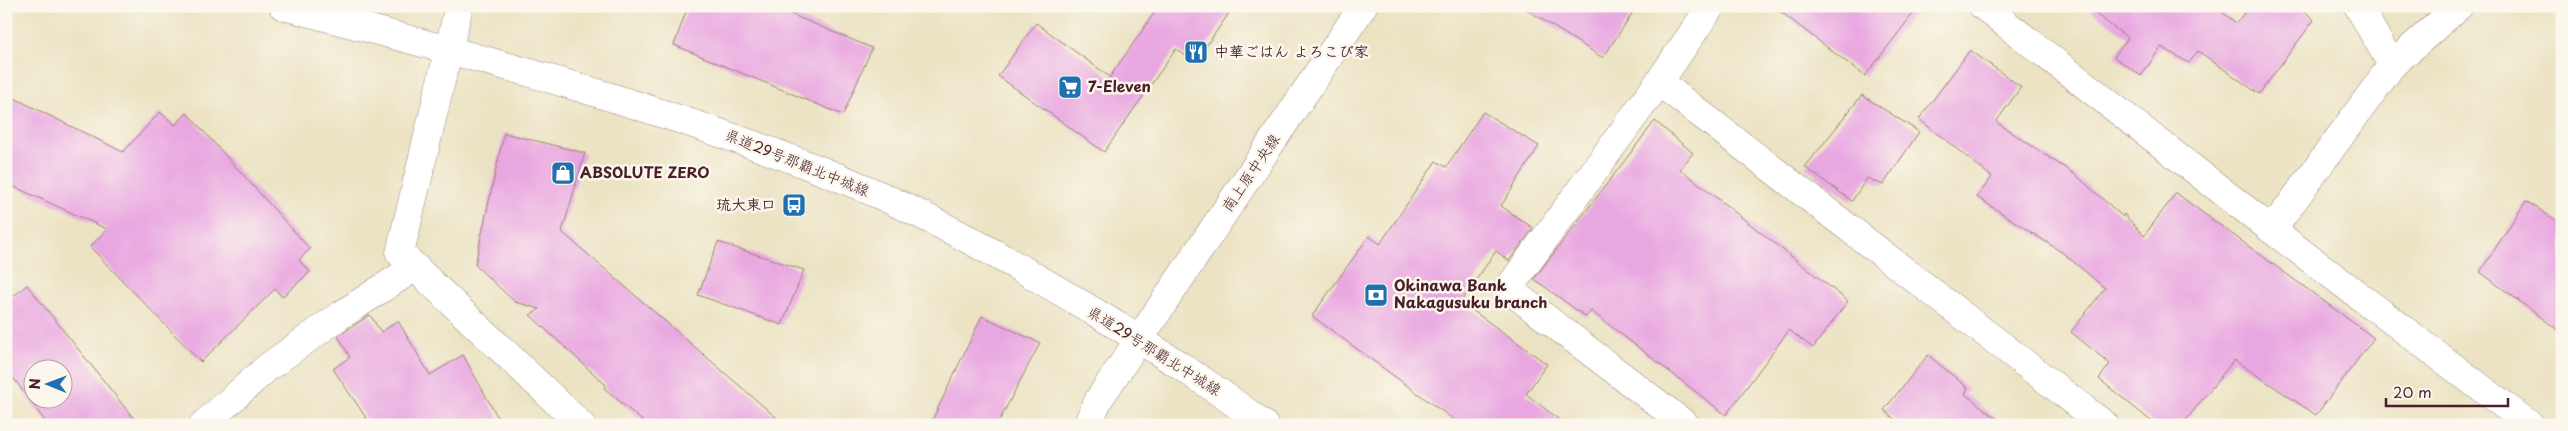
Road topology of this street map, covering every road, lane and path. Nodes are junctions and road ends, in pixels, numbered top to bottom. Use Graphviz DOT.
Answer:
graph roads {
  1 [pos="283,6"];
  2 [pos="459,6"];
  3 [pos="1363,6"];
  4 [pos="1711,6"];
  5 [pos="1983,6"];
  6 [pos="2358,6"];
  7 [pos="2459,6"];
  8 [pos="449,49"];
  9 [pos="2392,65"];
  10 [pos="1659,82"];
  11 [pos="2272,230"];
  12 [pos="415,267"];
  13 [pos="1139,340"];
  14 [pos="203,425"];
  15 [pos="581,425"];
  16 [pos="1087,425"];
  17 [pos="1264,425"];
  18 [pos="1686,425"];
  19 [pos="2106,425"];
  20 [pos="2530,425"];
  1 -- 8 [label="street, 県道29号那覇北中城線"];
  2 -- 8 [label="street"];
  3 -- 13 [label="street, 南上原中央線"];
  4 -- 10 [label="street"];
  5 -- 11 [label="street"];
  6 -- 9 [label="street"];
  7 -- 9 [label="street"];
  8 -- 12 [label="street"];
  8 -- 13 [label="street, 県道29号那覇北中城線"];
  9 -- 11 [label="street"];
  10 -- 18 [label="street"];
  10 -- 19 [label="street"];
  11 -- 20 [label="street"];
  12 -- 14 [label="street"];
  12 -- 15 [label="street"];
  13 -- 16 [label="street, 南上原中央線"];
  13 -- 17 [label="street, 県道29号那覇北中城線"];
}
